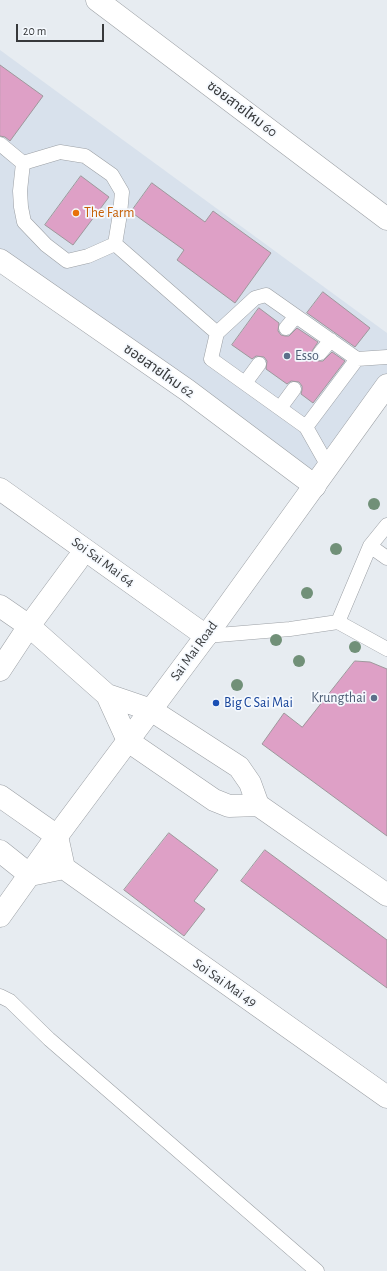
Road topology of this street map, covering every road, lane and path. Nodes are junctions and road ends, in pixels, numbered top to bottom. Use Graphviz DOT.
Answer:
graph roads {
  1 [pos="97,0"];
  2 [pos="0,144"];
  3 [pos="23,163"];
  4 [pos="387,219"];
  5 [pos="115,244"];
  6 [pos="0,260"];
  7 [pos="296,316"];
  8 [pos="286,328"];
  9 [pos="217,333"];
  10 [pos="331,340"];
  11 [pos="320,353"];
  12 [pos="387,357"];
  13 [pos="357,359"];
  14 [pos="259,364"];
  15 [pos="245,384"];
  16 [pos="387,387"];
  17 [pos="294,389"];
  18 [pos="280,408"];
  19 [pos="306,427"];
  20 [pos="328,466"];
  21 [pos="315,486"];
  22 [pos="0,489"];
  23 [pos="387,525"];
  24 [pos="370,546"];
  25 [pos="387,558"];
  26 [pos="77,561"];
  27 [pos="0,606"];
  28 [pos="338,622"];
  29 [pos="28,626"];
  30 [pos="206,636"];
  31 [pos="387,649"];
  32 [pos="0,670"];
  33 [pos="107,695"];
  34 [pos="151,710"];
  35 [pos="128,741"];
  36 [pos="0,796"];
  37 [pos="258,805"];
  38 [pos="57,836"];
  39 [pos="0,851"];
  40 [pos="64,868"];
  41 [pos="30,875"];
  42 [pos="387,895"];
  43 [pos="0,916"];
  44 [pos="0,996"];
  45 [pos="387,1098"];
  46 [pos="317,1271"];
  1 -- 4 [label="street, ซอยสายไหม 60"];
  2 -- 3 [label="lane"];
  3 -- 5 [label="lane"];
  3 -- 5 [label="lane"];
  5 -- 9 [label="lane"];
  6 -- 21 [label="street, ซอยสายไหม 62"];
  7 -- 8 [label="lane"];
  7 -- 9 [label="lane"];
  7 -- 10 [label="lane"];
  9 -- 15 [label="lane"];
  10 -- 11 [label="lane"];
  10 -- 13 [label="lane"];
  12 -- 13 [label="lane"];
  13 -- 19 [label="lane"];
  14 -- 15 [label="lane"];
  15 -- 18 [label="lane"];
  16 -- 20 [label="street, Sai Mai Road"];
  17 -- 18 [label="lane"];
  18 -- 19 [label="lane"];
  19 -- 20 [label="lane"];
  20 -- 21 [label="street, Sai Mai Road"];
  21 -- 30 [label="street, Sai Mai Road"];
  22 -- 30 [label="street, Soi Sai Mai 64"];
  23 -- 24 [label="lane"];
  24 -- 25 [label="lane"];
  24 -- 28 [label="lane"];
  26 -- 29 [label="street, Soi Sai Mai 64"];
  27 -- 29 [label="street"];
  28 -- 30 [label="lane"];
  28 -- 31 [label="lane"];
  29 -- 32 [label="street, Soi Sai Mai 64"];
  29 -- 33 [label="street"];
  30 -- 34 [label="street, Sai Mai Road"];
  33 -- 34 [label="street"];
  33 -- 35 [label="street"];
  34 -- 35 [label="street, Sai Mai Road"];
  34 -- 37 [label="street"];
  35 -- 37 [label="street"];
  35 -- 38 [label="street, Sai Mai Road"];
  36 -- 38 [label="street"];
  37 -- 42 [label="street"];
  38 -- 40 [label="street"];
  38 -- 41 [label="street, Sai Mai Road"];
  39 -- 41 [label="street"];
  40 -- 41 [label="street"];
  40 -- 45 [label="street, Soi Sai Mai 49"];
  41 -- 43 [label="street, Sai Mai Road"];
  44 -- 46 [label="lane"];
}
